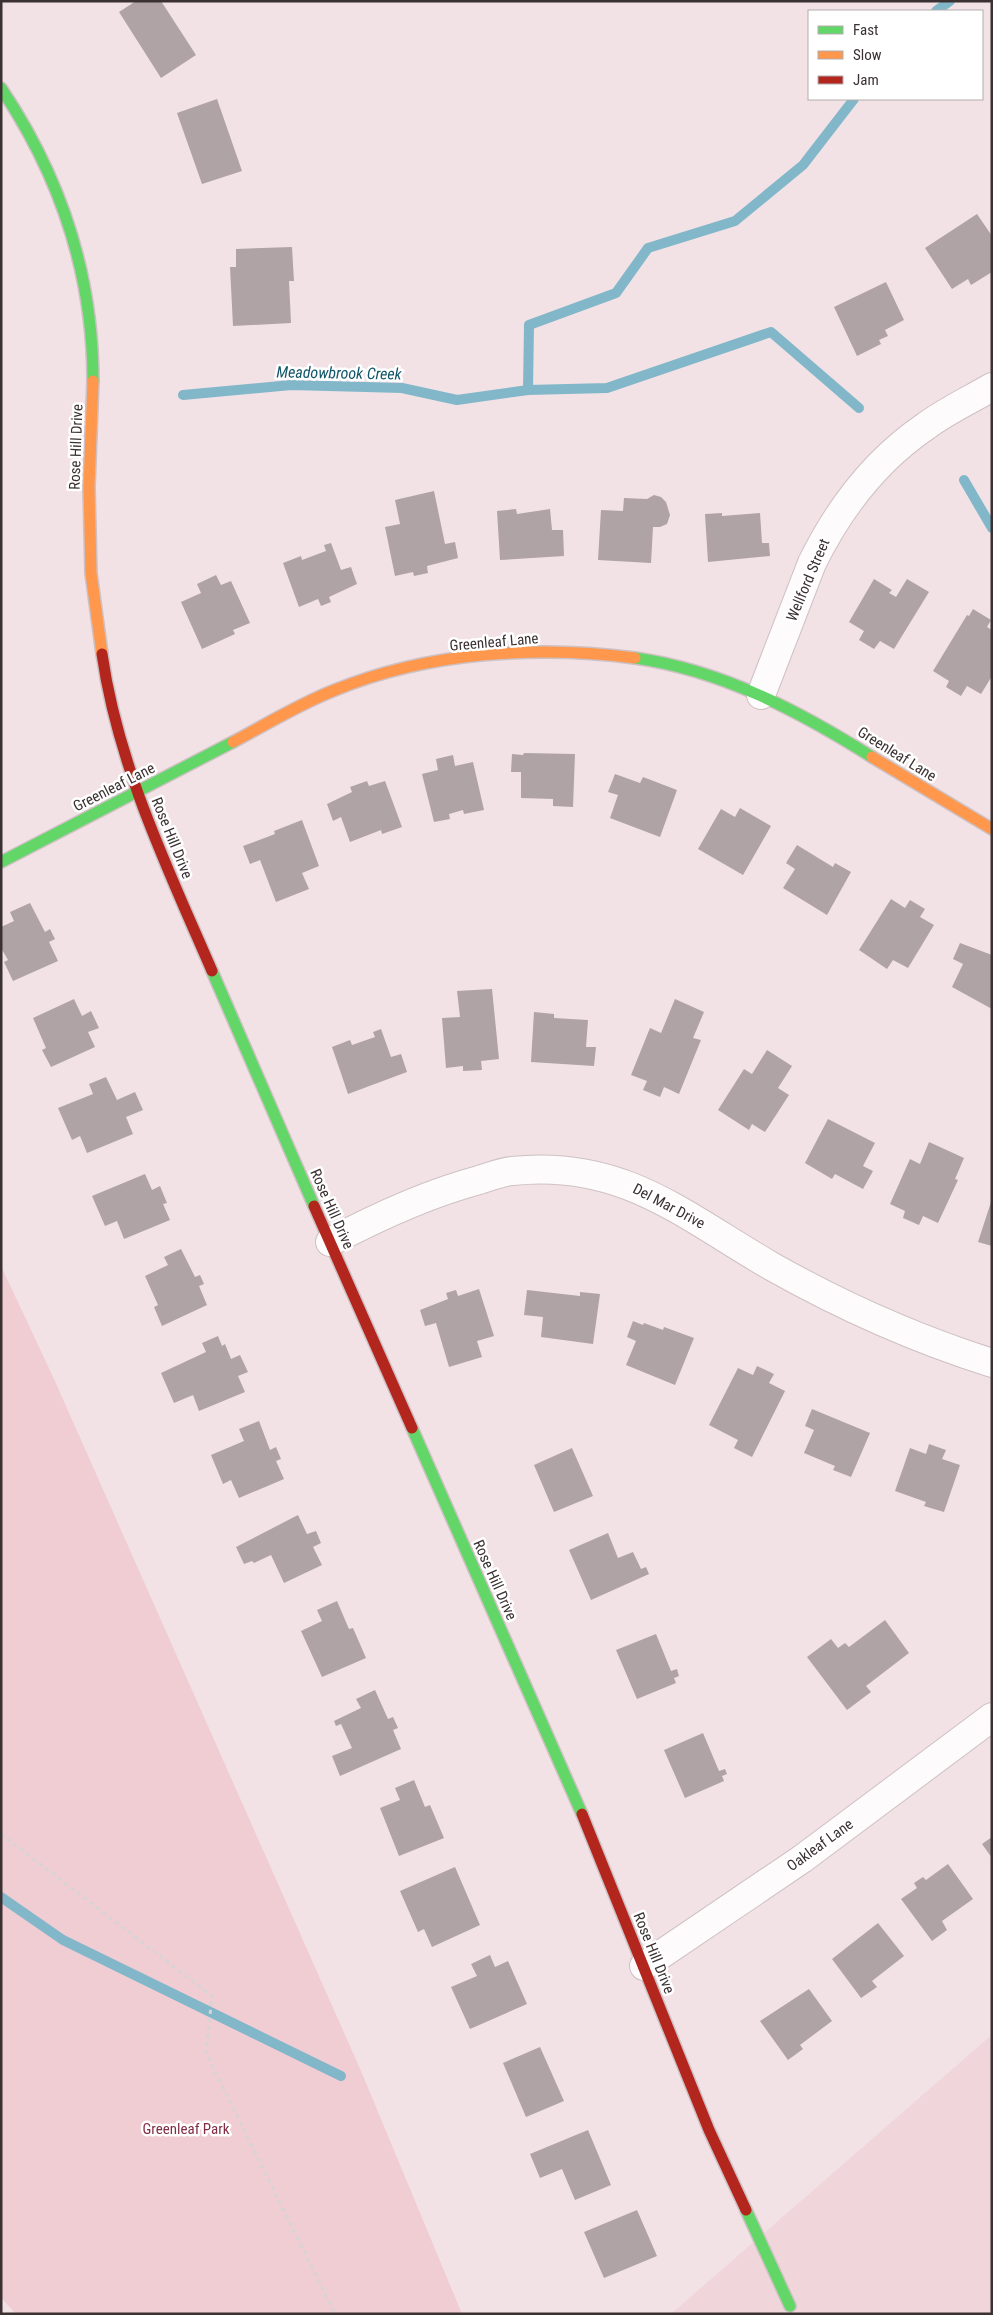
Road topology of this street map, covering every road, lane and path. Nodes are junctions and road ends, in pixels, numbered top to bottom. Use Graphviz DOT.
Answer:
graph roads {
  1 [pos="1,88"];
  2 [pos="992,387"];
  3 [pos="761,695"];
  4 [pos="137,791"];
  5 [pos="992,829"];
  6 [pos="1,862"];
  7 [pos="330,1242"];
  8 [pos="992,1363"];
  9 [pos="992,1717"];
  10 [pos="1,1834"];
  11 [pos="644,1966"];
  12 [pos="790,2306"];
  13 [pos="335,2314"];
  1 -- 4 [label="street, Rose Hill Drive"];
  2 -- 3 [label="street, Wellford Street"];
  3 -- 4 [label="street, Greenleaf Lane"];
  3 -- 5 [label="street, Greenleaf Lane"];
  4 -- 6 [label="street, Greenleaf Lane"];
  4 -- 7 [label="street, Rose Hill Drive"];
  7 -- 8 [label="street, Del Mar Drive"];
  7 -- 11 [label="street, Rose Hill Drive"];
  9 -- 11 [label="street, Oakleaf Lane"];
  10 -- 13 [label="path"];
  11 -- 12 [label="street, Rose Hill Drive"];
}
